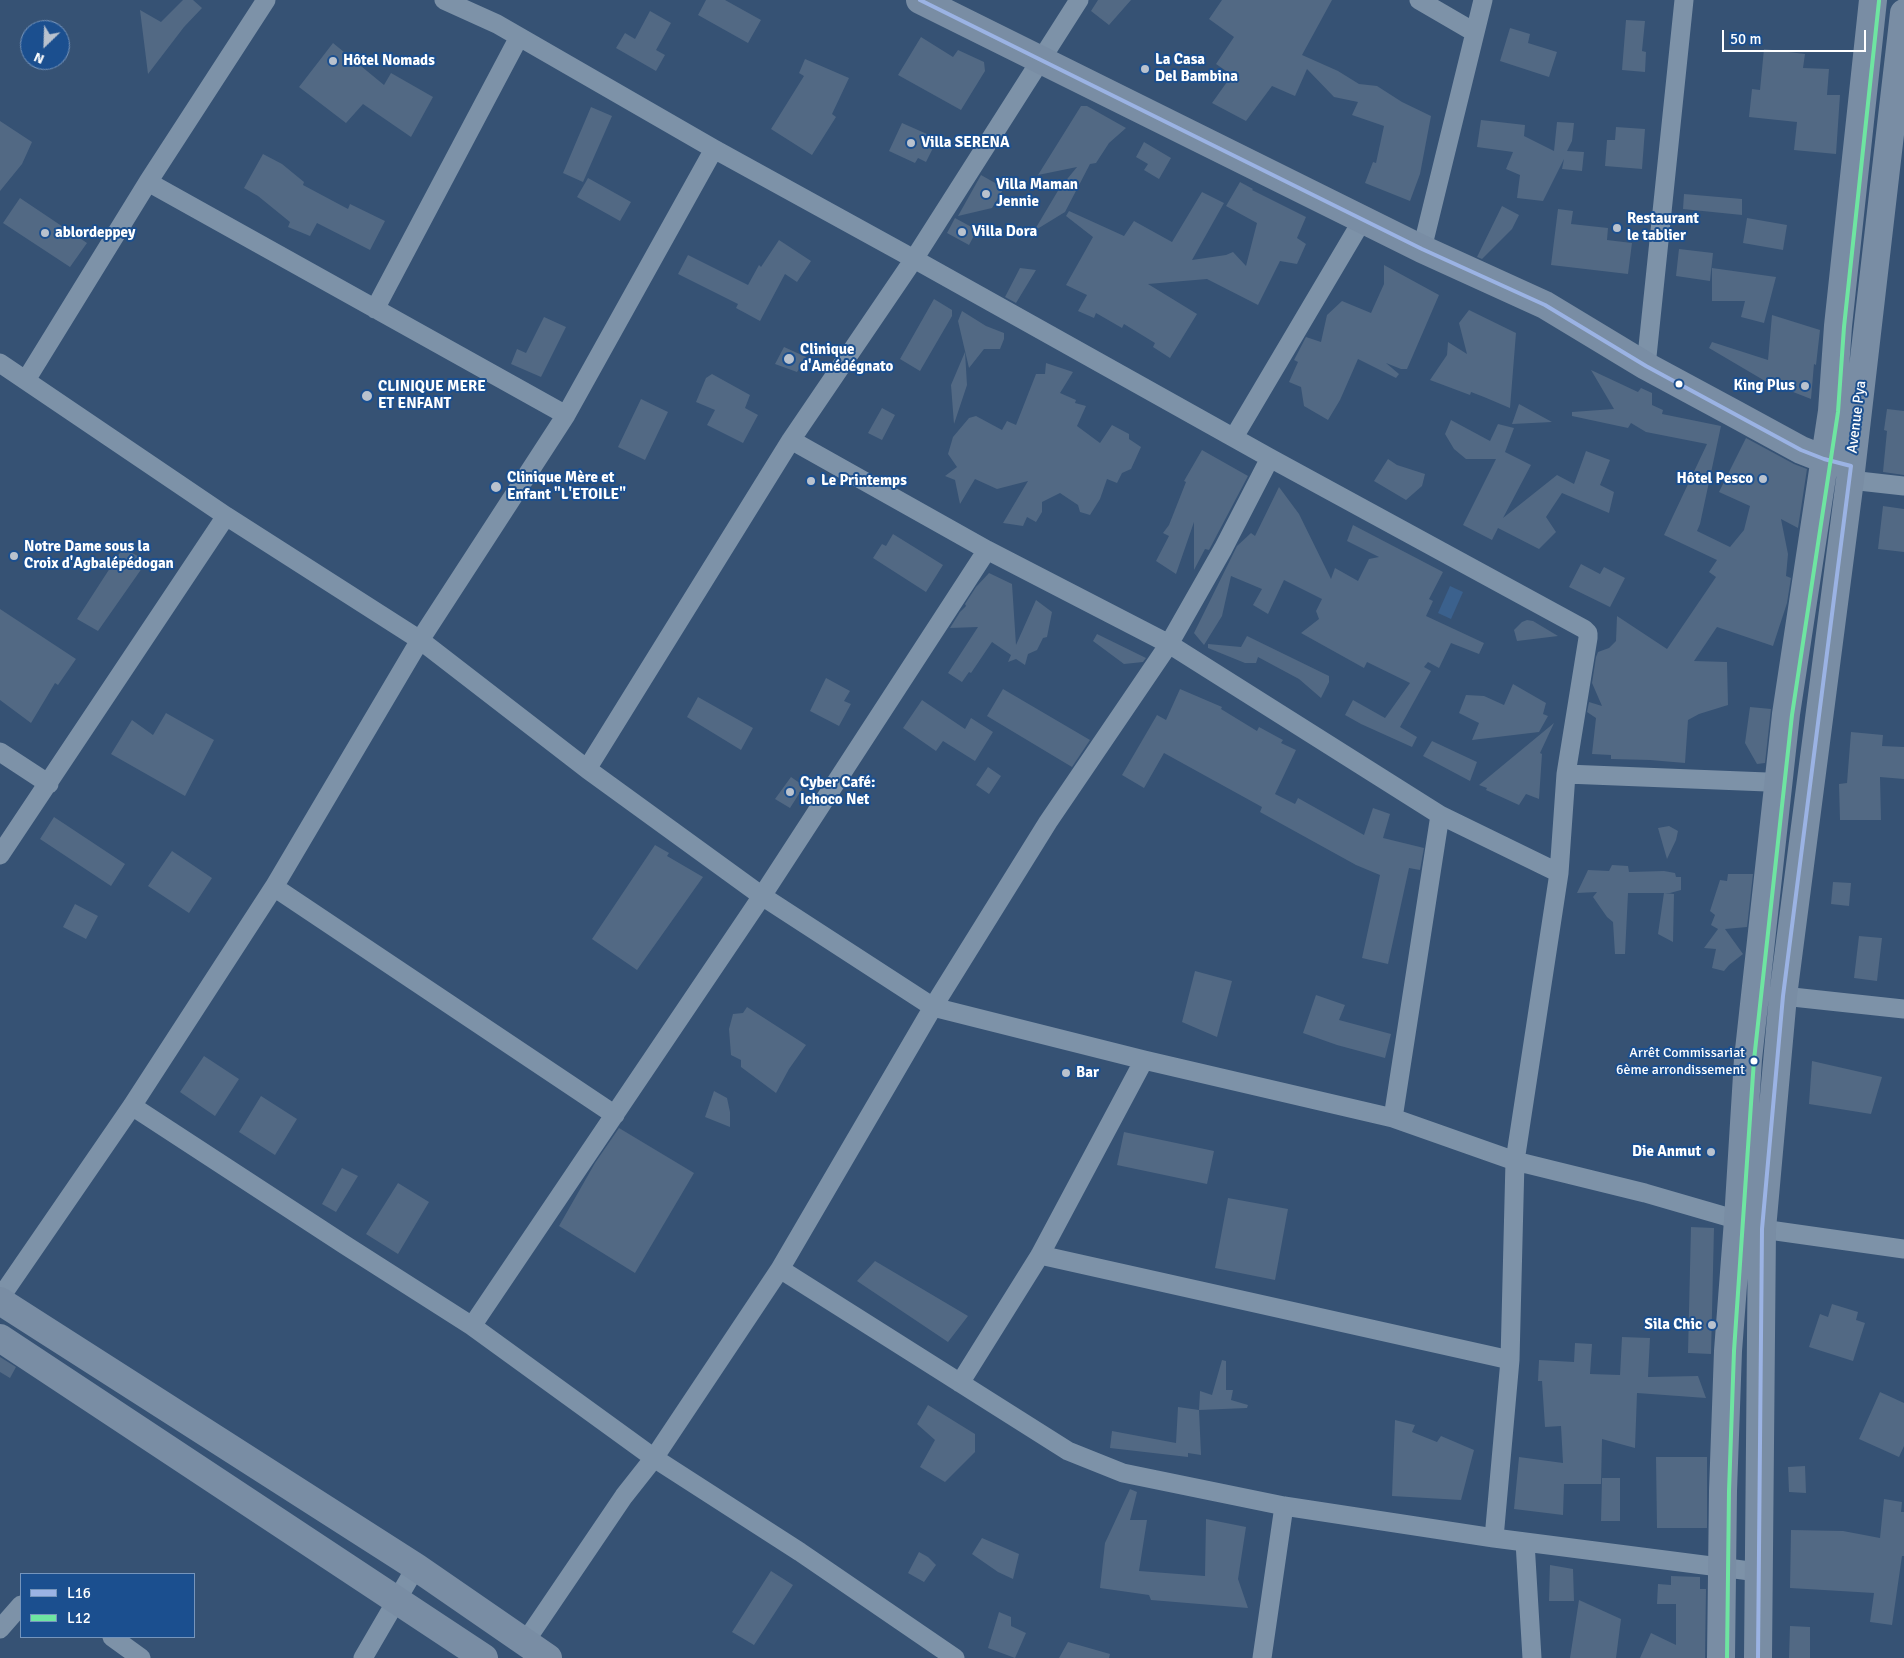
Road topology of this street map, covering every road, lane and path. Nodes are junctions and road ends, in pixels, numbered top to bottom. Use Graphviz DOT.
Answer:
graph roads {
  1 [pos="266,0"];
  2 [pos="444,0"];
  3 [pos="920,0"];
  4 [pos="1079,0"];
  5 [pos="1419,0"];
  6 [pos="1483,0"];
  7 [pos="1684,0"];
  8 [pos="1873,0"];
  9 [pos="1904,13"];
  10 [pos="1474,32"];
  11 [pos="519,37"];
  12 [pos="1039,60"];
  13 [pos="714,149"];
  14 [pos="148,182"];
  15 [pos="1362,219"];
  16 [pos="1422,249"];
  17 [pos="914,258"];
  18 [pos="375,309"];
  19 [pos="0,363"];
  20 [pos="1646,366"];
  21 [pos="26,380"];
  22 [pos="566,415"];
  23 [pos="1234,437"];
  24 [pos="791,440"];
  25 [pos="1270,458"];
  26 [pos="1824,460"];
  27 [pos="1850,473"];
  28 [pos="1904,486"];
  29 [pos="226,516"];
  30 [pos="987,550"];
  31 [pos="420,640"];
  32 [pos="1169,644"];
  33 [pos="0,752"];
  34 [pos="587,769"];
  35 [pos="1566,774"];
  36 [pos="1780,780"];
  37 [pos="48,784"];
  38 [pos="1440,815"];
  39 [pos="0,855"];
  40 [pos="1559,873"];
  41 [pos="274,887"];
  42 [pos="762,896"];
  43 [pos="1784,996"];
  44 [pos="933,1007"];
  45 [pos="1904,1009"];
  46 [pos="1144,1060"];
  47 [pos="132,1106"];
  48 [pos="615,1115"];
  49 [pos="1393,1118"];
  50 [pos="1515,1161"];
  51 [pos="1750,1225"];
  52 [pos="1904,1249"];
  53 [pos="1040,1255"];
  54 [pos="780,1269"];
  55 [pos="0,1300"];
  56 [pos="472,1326"];
  57 [pos="0,1338"];
  58 [pos="1510,1360"];
  59 [pos="960,1383"];
  60 [pos="654,1458"];
  61 [pos="1284,1506"];
  62 [pos="1494,1538"];
  63 [pos="1525,1542"];
  64 [pos="416,1567"];
  65 [pos="1722,1569"];
  66 [pos="1758,1572"];
  67 [pos="397,1600"];
  68 [pos="20,1607"];
  69 [pos="0,1629"];
  70 [pos="113,1638"];
  71 [pos="525,1642"];
  72 [pos="141,1658"];
  73 [pos="363,1658"];
  74 [pos="484,1658"];
  75 [pos="548,1658"];
  76 [pos="955,1658"];
  77 [pos="1262,1658"];
  78 [pos="1532,1658"];
  79 [pos="1721,1658"];
  80 [pos="1758,1658"];
  1 -- 14 [label="street"];
  2 -- 11 [label="street"];
  3 -- 12 [label="main road"];
  4 -- 12 [label="street"];
  5 -- 10 [label="street"];
  6 -- 10 [label="street"];
  7 -- 20 [label="street"];
  8 -- 26 [label="main road, Avenue Pya"];
  9 -- 27 [label="main road, Avenue Pya"];
  10 -- 16 [label="street"];
  11 -- 13 [label="street"];
  11 -- 18 [label="street"];
  12 -- 15 [label="main road"];
  12 -- 17 [label="street"];
  13 -- 17 [label="street"];
  13 -- 22 [label="street"];
  14 -- 18 [label="street"];
  14 -- 21 [label="street"];
  15 -- 16 [label="main road"];
  15 -- 23 [label="street"];
  16 -- 20 [label="main road"];
  17 -- 23 [label="street"];
  17 -- 24 [label="street"];
  18 -- 22 [label="street"];
  19 -- 21 [label="street"];
  20 -- 26 [label="main road"];
  21 -- 29 [label="street"];
  22 -- 31 [label="street"];
  23 -- 25 [label="street"];
  24 -- 30 [label="street"];
  24 -- 34 [label="street"];
  25 -- 32 [label="street"];
  25 -- 35 [label="street"];
  26 -- 27 [label="main road"];
  26 -- 36 [label="main road, Avenue Pya"];
  27 -- 28 [label="street"];
  27 -- 43 [label="main road, Avenue Pya"];
  29 -- 31 [label="street"];
  29 -- 37 [label="street"];
  30 -- 32 [label="street"];
  30 -- 42 [label="street"];
  31 -- 34 [label="street"];
  31 -- 41 [label="street"];
  32 -- 38 [label="street"];
  32 -- 44 [label="street"];
  33 -- 37 [label="street"];
  34 -- 42 [label="street"];
  35 -- 36 [label="street"];
  35 -- 40 [label="street"];
  36 -- 51 [label="main road, Avenue Pya"];
  37 -- 39 [label="street"];
  38 -- 40 [label="street"];
  38 -- 49 [label="street"];
  40 -- 50 [label="street"];
  41 -- 47 [label="street"];
  41 -- 48 [label="street"];
  42 -- 44 [label="street"];
  42 -- 48 [label="street"];
  43 -- 45 [label="street"];
  43 -- 51 [label="main road, Avenue Pya"];
  44 -- 46 [label="street"];
  44 -- 54 [label="street"];
  46 -- 49 [label="street"];
  46 -- 53 [label="street"];
  47 -- 55 [label="street"];
  47 -- 56 [label="street"];
  48 -- 56 [label="street"];
  49 -- 50 [label="street"];
  50 -- 51 [label="street"];
  50 -- 58 [label="street"];
  51 -- 52 [label="street"];
  51 -- 65 [label="main road, Avenue Pya"];
  51 -- 66 [label="main road, Avenue Pya"];
  53 -- 58 [label="street"];
  53 -- 59 [label="street"];
  54 -- 59 [label="street"];
  54 -- 60 [label="street"];
  55 -- 64 [label="main road"];
  56 -- 60 [label="street"];
  57 -- 67 [label="main road"];
  58 -- 62 [label="street"];
  59 -- 61 [label="street"];
  60 -- 71 [label="street"];
  60 -- 76 [label="street"];
  61 -- 62 [label="street"];
  61 -- 77 [label="street"];
  62 -- 63 [label="street"];
  63 -- 65 [label="street"];
  63 -- 78 [label="street"];
  64 -- 67 [label="street"];
  64 -- 71 [label="main road"];
  65 -- 66 [label="street"];
  65 -- 79 [label="main road, Avenue Pya"];
  66 -- 80 [label="main road, Avenue Pya"];
  67 -- 73 [label="street"];
  67 -- 74 [label="main road"];
  68 -- 69 [label="street"];
  70 -- 72 [label="street"];
  71 -- 75 [label="main road"];
}
